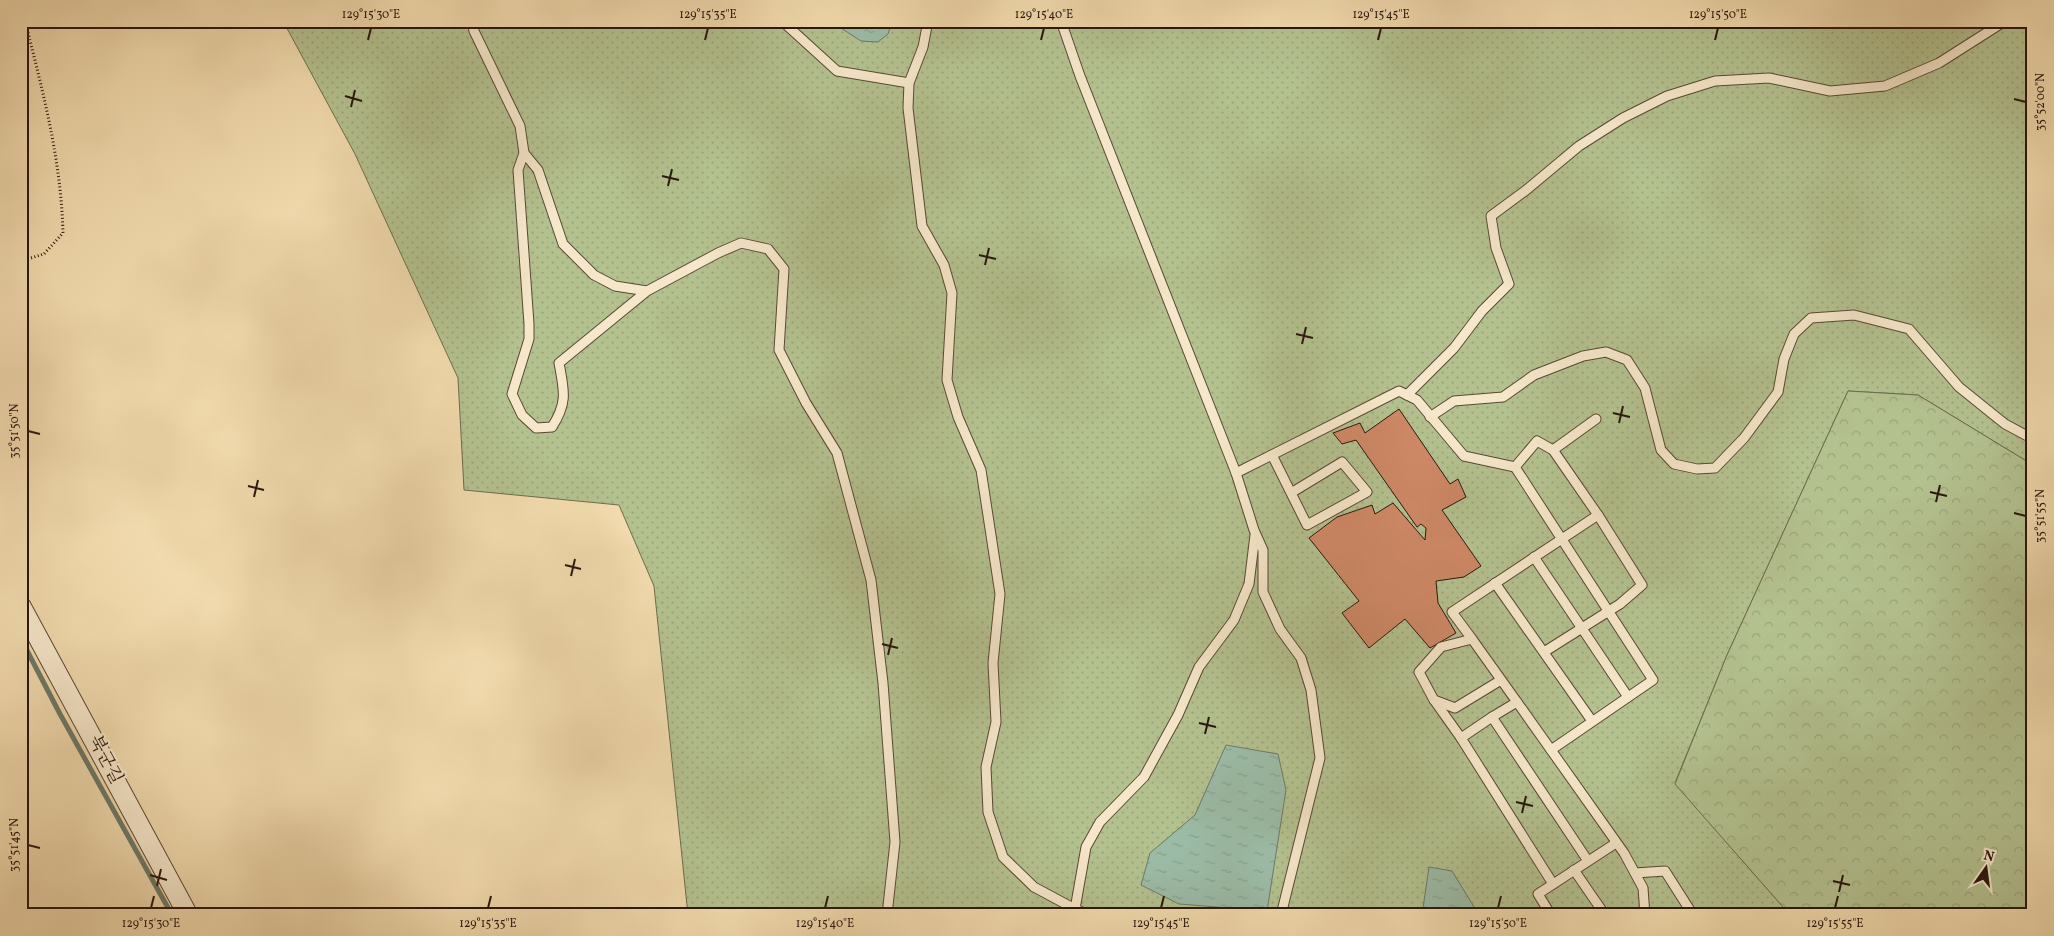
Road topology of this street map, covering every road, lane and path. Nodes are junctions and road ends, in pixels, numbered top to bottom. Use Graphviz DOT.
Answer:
graph roads {
  1 [pos="25,21"];
  2 [pos="472,21"];
  3 [pos="782,21"];
  4 [pos="928,21"];
  5 [pos="1060,21"];
  6 [pos="2005,21"];
  7 [pos="909,82"];
  8 [pos="524,153"];
  9 [pos="21,261"];
  10 [pos="646,291"];
  11 [pos="1407,395"];
  12 [pos="1430,417"];
  13 [pos="1596,418"];
  14 [pos="2033,439"];
  15 [pos="1553,450"];
  16 [pos="1272,455"];
  17 [pos="1515,467"];
  18 [pos="1236,474"];
  19 [pos="1291,494"];
  20 [pos="1598,515"];
  21 [pos="1254,530"];
  22 [pos="1562,539"];
  23 [pos="1534,557"];
  24 [pos="1495,583"];
  25 [pos="21,606"];
  26 [pos="1609,611"];
  27 [pos="1582,628"];
  28 [pos="1472,639"];
  29 [pos="1544,652"];
  30 [pos="1501,680"];
  31 [pos="1628,697"];
  32 [pos="1434,700"];
  33 [pos="1517,702"];
  34 [pos="1492,717"];
  35 [pos="1592,722"];
  36 [pos="1461,738"];
  37 [pos="1550,750"];
  38 [pos="1616,843"];
  39 [pos="1588,861"];
  40 [pos="1574,870"];
  41 [pos="1634,872"];
  42 [pos="1553,884"];
  43 [pos="1076,909"];
  44 [pos="188,915"];
  45 [pos="888,915"];
  46 [pos="1088,915"];
  47 [pos="1281,915"];
  48 [pos="1551,915"];
  49 [pos="1605,915"];
  50 [pos="1645,915"];
  51 [pos="1693,915"];
  1 -- 9 [label="path"];
  2 -- 8 [label="lane"];
  3 -- 7 [label="lane"];
  4 -- 7 [label="lane"];
  5 -- 18 [label="lane"];
  6 -- 11 [label="lane"];
  7 -- 43 [label="lane"];
  8 -- 10 [label="lane"];
  8 -- 10 [label="lane"];
  10 -- 45 [label="lane"];
  11 -- 12 [label="lane"];
  11 -- 16 [label="lane"];
  12 -- 14 [label="lane"];
  12 -- 17 [label="lane"];
  13 -- 15 [label="lane"];
  15 -- 17 [label="lane"];
  15 -- 20 [label="lane"];
  16 -- 18 [label="lane"];
  16 -- 19 [label="lane"];
  17 -- 22 [label="lane"];
  18 -- 21 [label="lane"];
  19 -- 19 [label="lane"];
  20 -- 22 [label="lane"];
  20 -- 26 [label="lane"];
  21 -- 43 [label="lane"];
  21 -- 47 [label="lane"];
  22 -- 23 [label="lane"];
  22 -- 26 [label="lane"];
  23 -- 24 [label="lane"];
  23 -- 27 [label="lane"];
  24 -- 28 [label="lane"];
  24 -- 29 [label="lane"];
  25 -- 44 [label="street, 북군길"];
  26 -- 27 [label="lane"];
  26 -- 31 [label="lane"];
  27 -- 29 [label="lane"];
  27 -- 31 [label="lane"];
  28 -- 30 [label="lane"];
  28 -- 32 [label="lane"];
  29 -- 35 [label="lane"];
  30 -- 32 [label="lane"];
  30 -- 33 [label="lane"];
  31 -- 35 [label="lane"];
  32 -- 36 [label="lane"];
  33 -- 34 [label="lane"];
  33 -- 37 [label="lane"];
  34 -- 36 [label="lane"];
  34 -- 39 [label="lane"];
  35 -- 37 [label="lane"];
  36 -- 42 [label="lane"];
  37 -- 38 [label="lane"];
  38 -- 39 [label="lane"];
  38 -- 41 [label="lane"];
  39 -- 40 [label="lane"];
  40 -- 42 [label="lane"];
  40 -- 49 [label="lane"];
  41 -- 50 [label="lane"];
  41 -- 51 [label="lane"];
  42 -- 48 [label="lane"];
  43 -- 46 [label="lane"];
}
